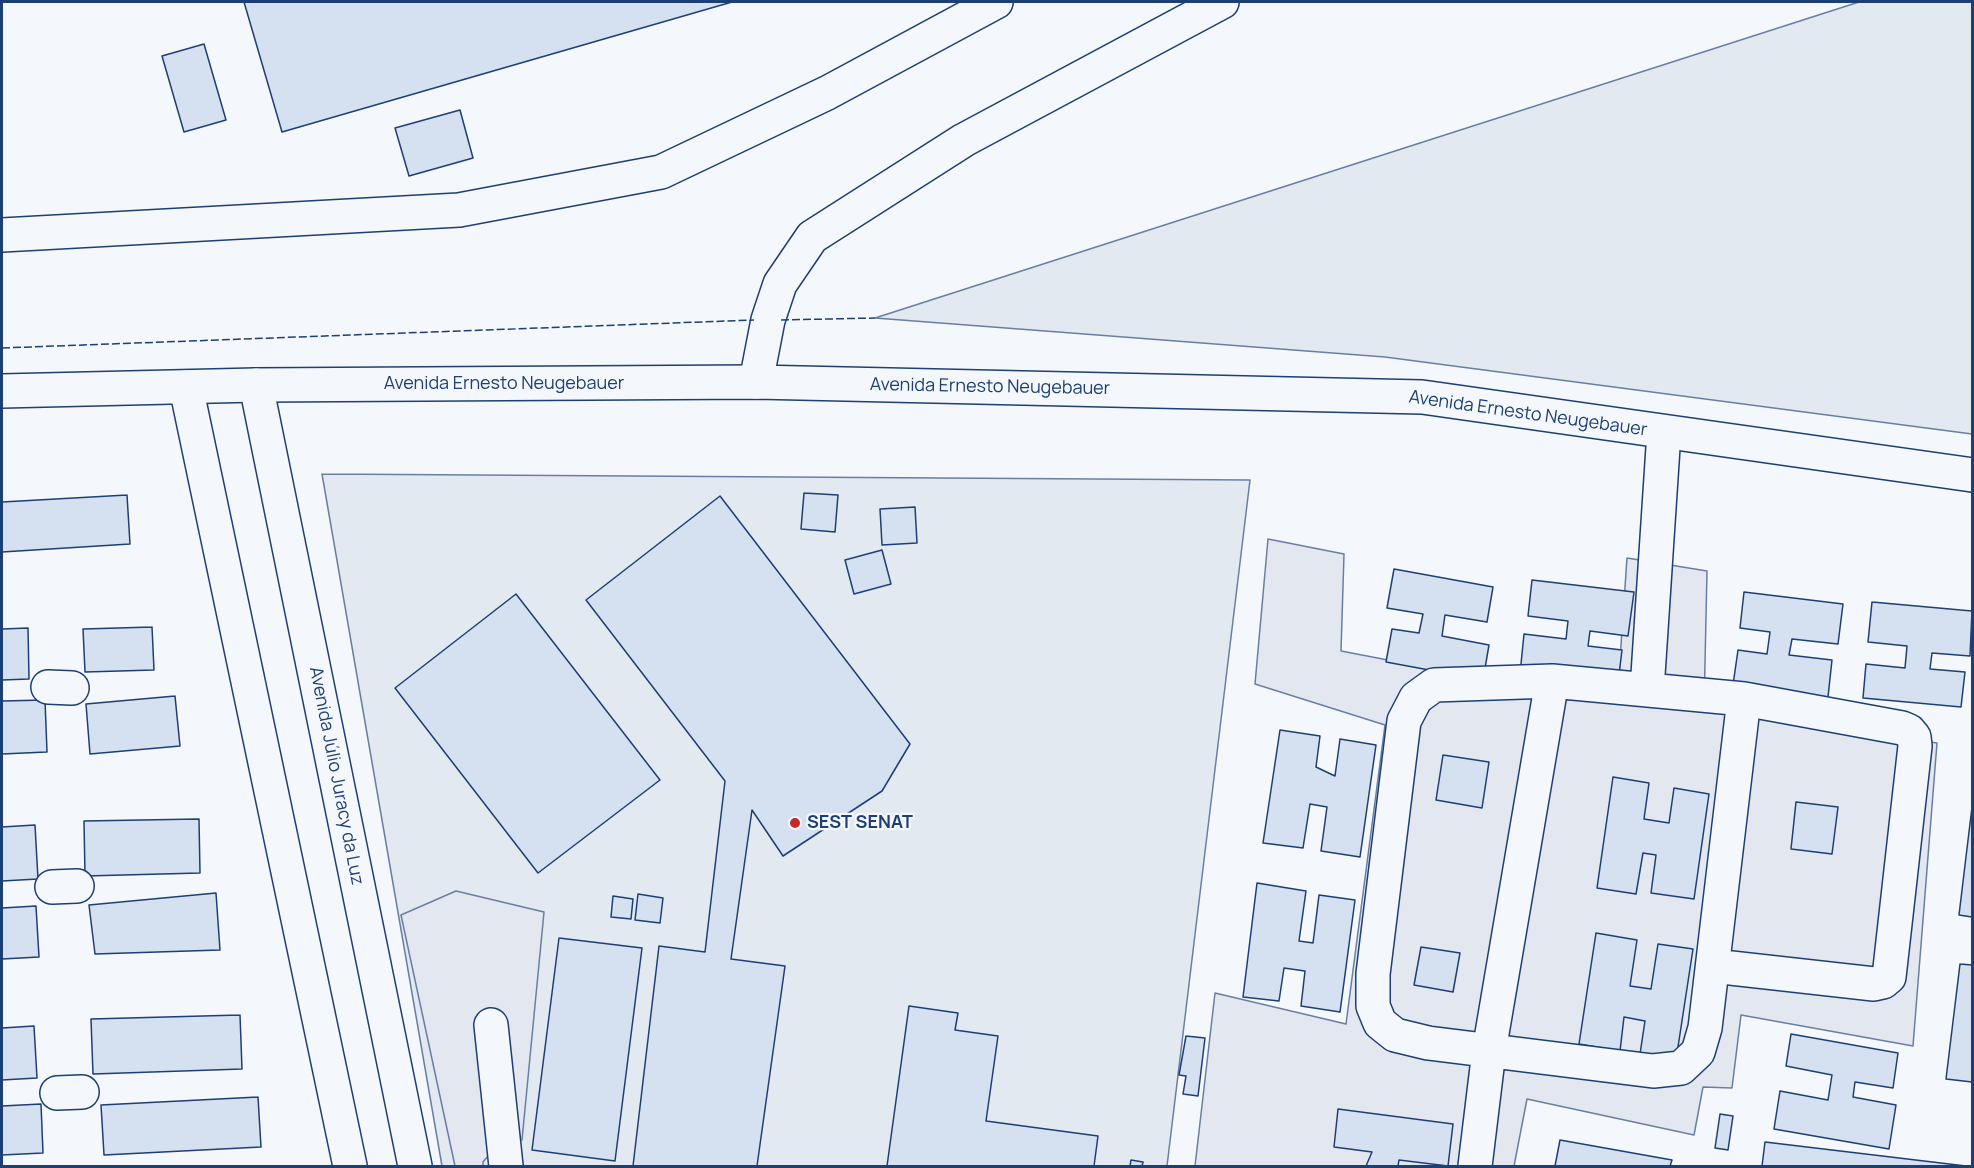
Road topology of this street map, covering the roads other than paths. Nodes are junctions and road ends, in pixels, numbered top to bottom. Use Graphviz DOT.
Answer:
graph roads {
  1 [pos="996,2"];
  2 [pos="1222,2"];
  3 [pos="2,235"];
  4 [pos="756,382"];
  5 [pos="256,385"];
  6 [pos="186,387"];
  7 [pos="2,391"];
  8 [pos="1664,432"];
  9 [pos="1972,475"];
  10 [pos="1552,681"];
  11 [pos="1647,690"];
  12 [pos="1744,699"];
  13 [pos="1713,966"];
  14 [pos="491,1025"];
  15 [pos="1489,1051"];
  16 [pos="350,1167"];
  17 [pos="415,1167"];
  18 [pos="506,1167"];
  19 [pos="1475,1167"];
  1 -- 3 [label="main road"];
  2 -- 4 [label="main road"];
  4 -- 5 [label="main road, Avenida Ernesto Neugebauer"];
  4 -- 8 [label="main road, Avenida Ernesto Neugebauer"];
  5 -- 6 [label="main road, Avenida Ernesto Neugebauer"];
  5 -- 17 [label="main road, Avenida Júlio Juracy da Luz"];
  6 -- 7 [label="main road, Avenida Ernesto Neugebauer"];
  6 -- 16 [label="main road"];
  8 -- 9 [label="main road, Avenida Ernesto Neugebauer"];
  8 -- 11 [label="main road"];
  10 -- 11 [label="main road"];
  10 -- 15 [label="main road"];
  10 -- 15 [label="main road"];
  11 -- 12 [label="main road"];
  12 -- 13 [label="main road"];
  12 -- 13 [label="main road"];
  13 -- 15 [label="main road"];
  14 -- 18 [label="main road"];
  15 -- 19 [label="main road"];
}
